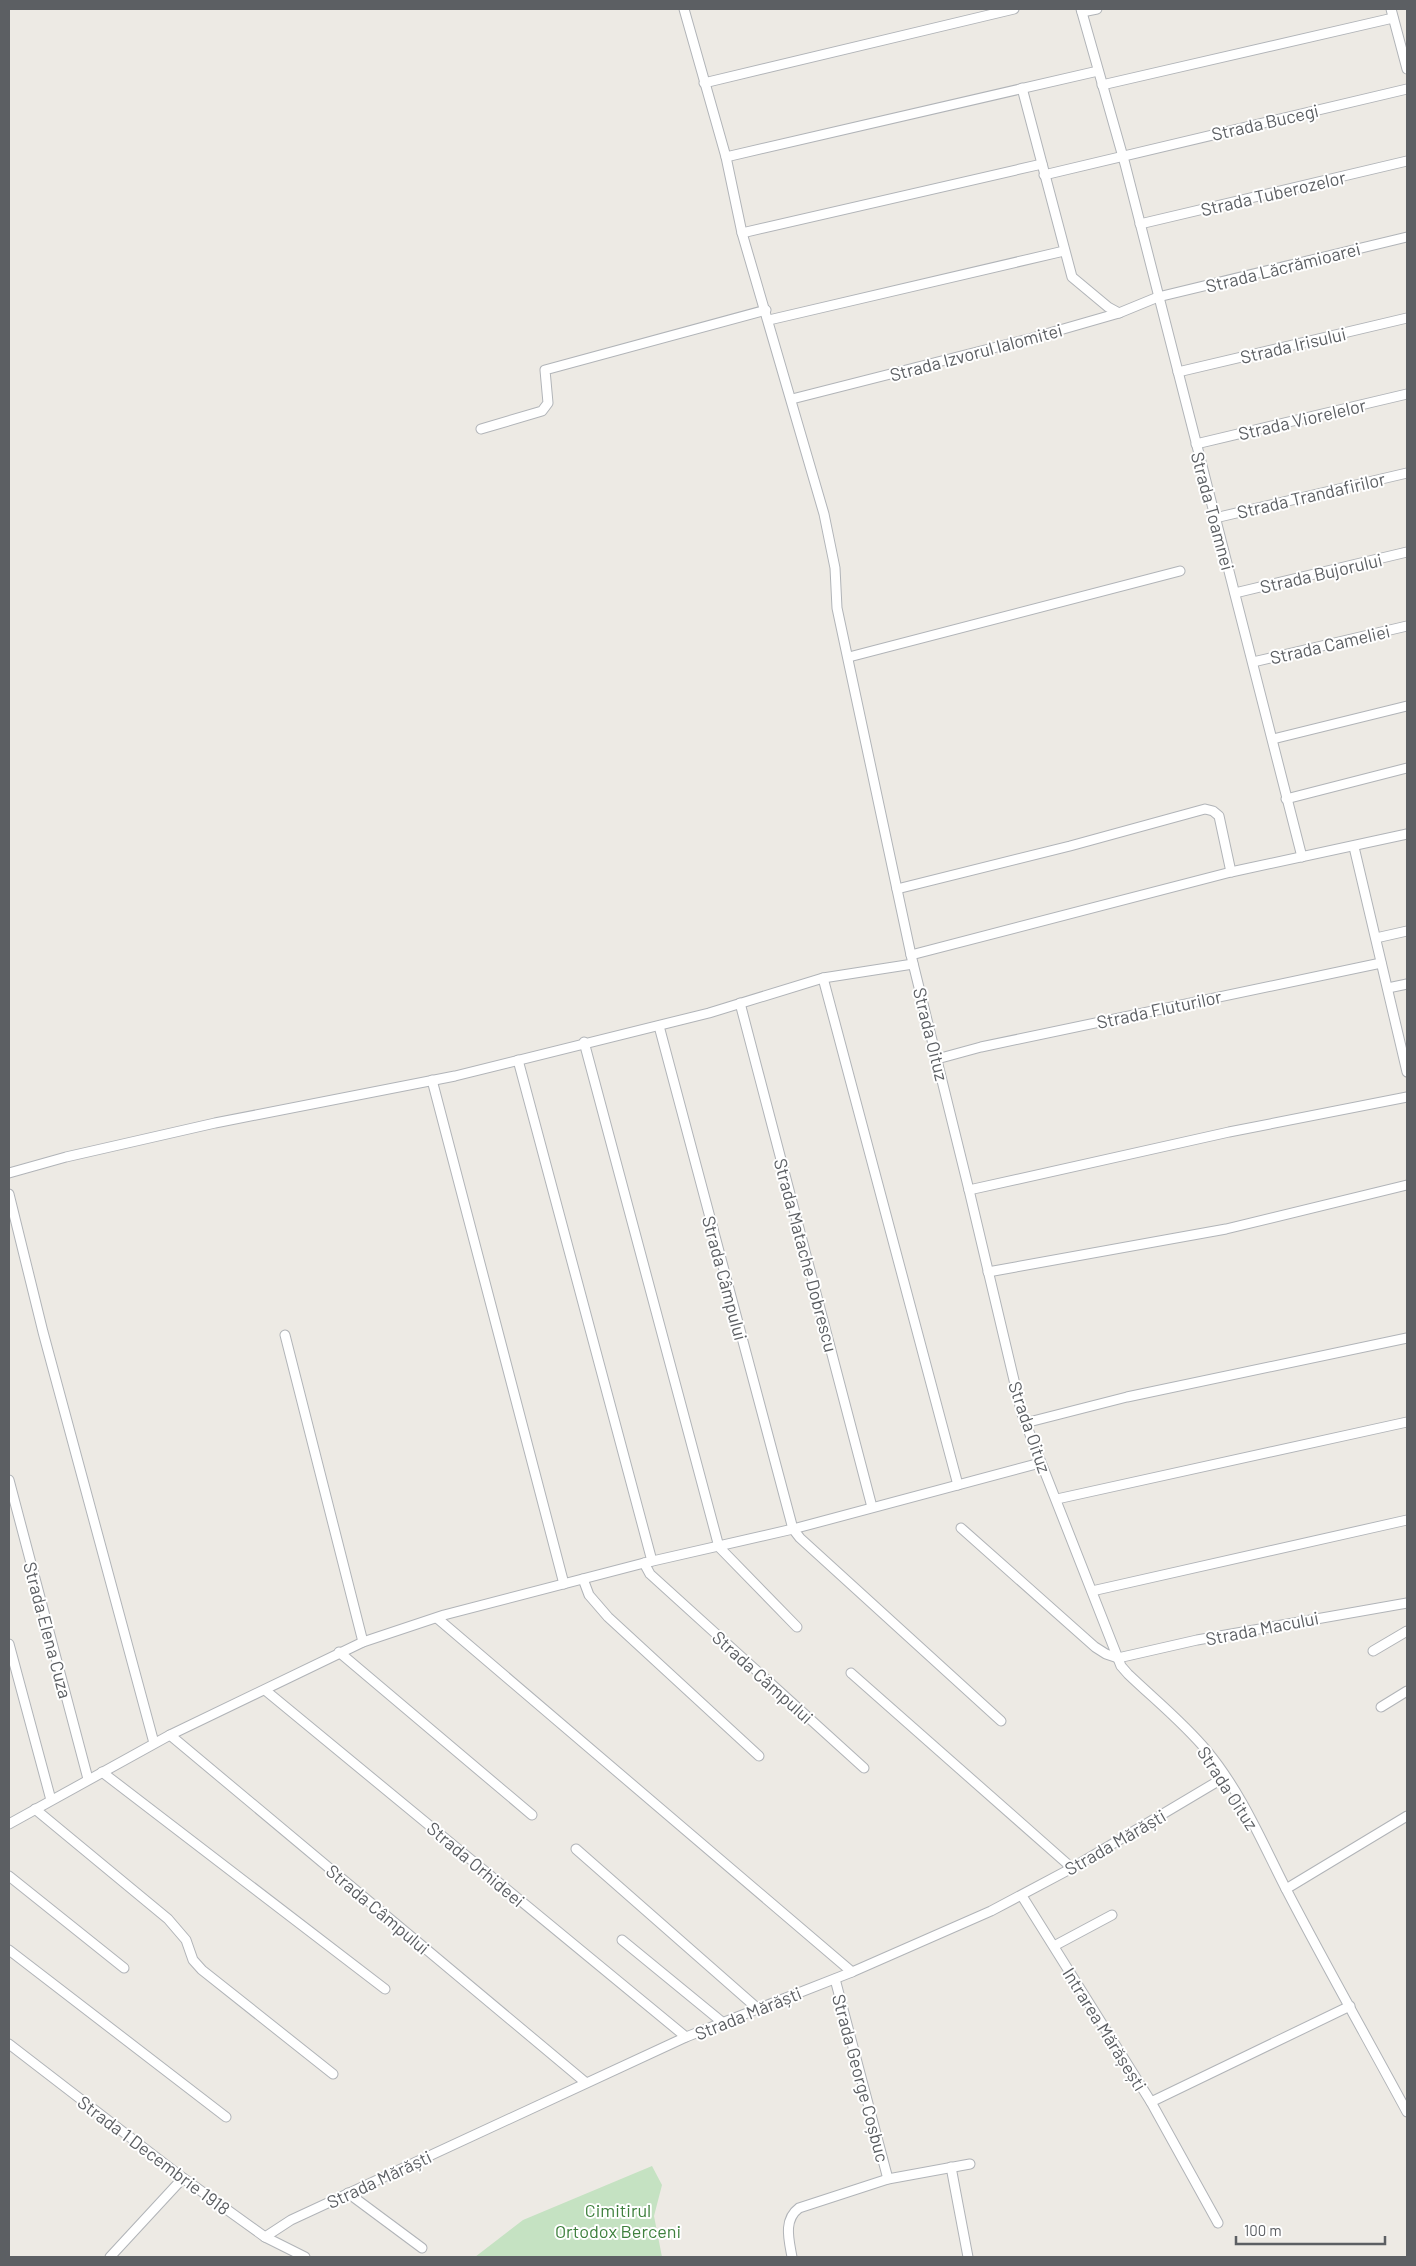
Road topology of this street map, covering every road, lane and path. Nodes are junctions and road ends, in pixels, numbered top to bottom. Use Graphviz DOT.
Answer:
graph roads {
  1 [pos="684,9"];
  2 [pos="1014,9"];
  3 [pos="1097,9"];
  4 [pos="1082,10"];
  5 [pos="1392,13"];
  6 [pos="1407,69"];
  7 [pos="1098,70"];
  8 [pos="704,83"];
  9 [pos="1102,85"];
  10 [pos="1022,88"];
  11 [pos="1407,89"];
  12 [pos="726,157"];
  13 [pos="1123,159"];
  14 [pos="1407,161"];
  15 [pos="1042,164"];
  16 [pos="1044,175"];
  17 [pos="1140,224"];
  18 [pos="742,233"];
  19 [pos="1407,237"];
  20 [pos="1064,251"];
  21 [pos="1158,297"];
  22 [pos="766,310"];
  23 [pos="1119,313"];
  24 [pos="1407,318"];
  25 [pos="769,320"];
  26 [pos="1178,372"];
  27 [pos="1407,394"];
  28 [pos="792,400"];
  29 [pos="481,429"];
  30 [pos="1196,444"];
  31 [pos="1407,473"];
  32 [pos="1216,518"];
  33 [pos="1407,552"];
  34 [pos="1180,571"];
  35 [pos="1234,593"];
  36 [pos="1407,626"];
  37 [pos="849,657"];
  38 [pos="1253,662"];
  39 [pos="1407,706"];
  40 [pos="1272,739"];
  41 [pos="1407,768"];
  42 [pos="1286,799"];
  43 [pos="1407,834"];
  44 [pos="1354,847"];
  45 [pos="1302,858"];
  46 [pos="1231,872"];
  47 [pos="898,889"];
  48 [pos="1407,931"];
  49 [pos="1376,938"];
  50 [pos="911,954"];
  51 [pos="1381,963"];
  52 [pos="913,964"];
  53 [pos="823,978"];
  54 [pos="1407,984"];
  55 [pos="1388,988"];
  56 [pos="740,1003"];
  57 [pos="659,1026"];
  58 [pos="584,1042"];
  59 [pos="937,1058"];
  60 [pos="518,1060"];
  61 [pos="1407,1072"];
  62 [pos="432,1080"];
  63 [pos="1407,1097"];
  64 [pos="9,1173"];
  65 [pos="1407,1185"];
  66 [pos="970,1190"];
  67 [pos="9,1194"];
  68 [pos="988,1272"];
  69 [pos="285,1335"];
  70 [pos="1407,1338"];
  71 [pos="1407,1422"];
  72 [pos="1025,1423"];
  73 [pos="1040,1463"];
  74 [pos="9,1480"];
  75 [pos="958,1484"];
  76 [pos="1057,1499"];
  77 [pos="872,1507"];
  78 [pos="1407,1520"];
  79 [pos="961,1528"];
  80 [pos="793,1530"];
  81 [pos="719,1548"];
  82 [pos="648,1562"];
  83 [pos="583,1579"];
  84 [pos="564,1584"];
  85 [pos="1092,1591"];
  86 [pos="1407,1602"];
  87 [pos="437,1618"];
  88 [pos="797,1627"];
  89 [pos="1407,1631"];
  90 [pos="363,1642"];
  91 [pos="9,1644"];
  92 [pos="1373,1651"];
  93 [pos="339,1652"];
  94 [pos="1118,1658"];
  95 [pos="851,1673"];
  96 [pos="265,1690"];
  97 [pos="1407,1691"];
  98 [pos="1381,1707"];
  99 [pos="1001,1721"];
  100 [pos="170,1735"];
  101 [pos="154,1743"];
  102 [pos="759,1756"];
  103 [pos="864,1768"];
  104 [pos="102,1772"];
  105 [pos="1225,1777"];
  106 [pos="88,1779"];
  107 [pos="51,1800"];
  108 [pos="35,1809"];
  109 [pos="532,1816"];
  110 [pos="1407,1816"];
  111 [pos="9,1824"];
  112 [pos="576,1849"];
  113 [pos="1072,1868"];
  114 [pos="9,1876"];
  115 [pos="1286,1889"];
  116 [pos="1022,1896"];
  117 [pos="1112,1915"];
  118 [pos="622,1940"];
  119 [pos="1054,1946"];
  120 [pos="9,1950"];
  121 [pos="124,1968"];
  122 [pos="852,1972"];
  123 [pos="835,1979"];
  124 [pos="385,1988"];
  125 [pos="1350,2006"];
  126 [pos="757,2008"];
  127 [pos="722,2022"];
  128 [pos="686,2038"];
  129 [pos="9,2044"];
  130 [pos="333,2074"];
  131 [pos="585,2082"];
  132 [pos="1151,2102"];
  133 [pos="1407,2112"];
  134 [pos="226,2117"];
  135 [pos="970,2164"];
  136 [pos="951,2167"];
  137 [pos="183,2178"];
  138 [pos="888,2178"];
  139 [pos="348,2193"];
  140 [pos="1218,2223"];
  141 [pos="265,2237"];
  142 [pos="422,2248"];
  143 [pos="110,2257"];
  144 [pos="305,2257"];
  145 [pos="792,2257"];
  146 [pos="968,2257"];
  1 -- 8 [label="street, Strada Oituz"];
  2 -- 8 [label="street"];
  3 -- 4 [label="street"];
  4 -- 7 [label="street, Strada Toamnei"];
  5 -- 6 [label="street"];
  5 -- 9 [label="street"];
  7 -- 9 [label="street, Strada Toamnei"];
  7 -- 10 [label="street"];
  8 -- 12 [label="street, Strada Oituz"];
  9 -- 13 [label="street, Strada Toamnei"];
  10 -- 12 [label="street"];
  10 -- 15 [label="street"];
  11 -- 13 [label="street, Strada Bucegi"];
  12 -- 18 [label="street, Strada Oituz"];
  13 -- 16 [label="street, Strada Bucegi"];
  13 -- 17 [label="street, Strada Toamnei"];
  14 -- 17 [label="street, Strada Tuberozelor"];
  15 -- 16 [label="street"];
  15 -- 18 [label="street"];
  16 -- 20 [label="street"];
  17 -- 21 [label="street, Strada Toamnei"];
  18 -- 22 [label="street, Strada Oituz"];
  19 -- 21 [label="street, Strada Lăcrămioarei"];
  20 -- 23 [label="street"];
  20 -- 25 [label="street"];
  21 -- 23 [label="street, Strada Izvorul Ialomitei"];
  21 -- 26 [label="street, Strada Toamnei"];
  22 -- 25 [label="street, Strada Oituz"];
  22 -- 29 [label="street"];
  23 -- 28 [label="street, Strada Izvorul Ialomitei"];
  24 -- 26 [label="street, Strada Irisului"];
  25 -- 28 [label="street, Strada Oituz"];
  26 -- 30 [label="street, Strada Toamnei"];
  27 -- 30 [label="street, Strada Viorelelor"];
  28 -- 37 [label="street, Strada Oituz"];
  30 -- 32 [label="street, Strada Toamnei"];
  31 -- 32 [label="street, Strada Trandafirilor"];
  32 -- 35 [label="street, Strada Toamnei"];
  33 -- 35 [label="street, Strada Bujorului"];
  34 -- 37 [label="street"];
  35 -- 38 [label="street, Strada Toamnei"];
  36 -- 38 [label="street, Strada Cameliei"];
  37 -- 47 [label="street, Strada Oituz"];
  38 -- 40 [label="street, Strada Toamnei"];
  39 -- 40 [label="street"];
  40 -- 42 [label="street, Strada Toamnei"];
  41 -- 42 [label="street"];
  42 -- 45 [label="street, Strada Toamnei"];
  43 -- 44 [label="street"];
  44 -- 45 [label="street"];
  44 -- 49 [label="street"];
  45 -- 46 [label="street"];
  46 -- 47 [label="street"];
  46 -- 50 [label="street"];
  47 -- 50 [label="street, Strada Oituz"];
  48 -- 49 [label="street"];
  49 -- 51 [label="street"];
  50 -- 52 [label="street, Strada Oituz"];
  51 -- 55 [label="street"];
  51 -- 59 [label="street, Strada Fluturilor"];
  52 -- 53 [label="street"];
  52 -- 59 [label="street, Strada Oituz"];
  53 -- 56 [label="street"];
  53 -- 75 [label="street"];
  54 -- 55 [label="street"];
  55 -- 61 [label="street"];
  56 -- 57 [label="street"];
  56 -- 77 [label="street, Strada Matache Dobrescu"];
  57 -- 58 [label="street"];
  57 -- 80 [label="street, Strada Câmpului"];
  58 -- 60 [label="street"];
  58 -- 81 [label="street"];
  59 -- 66 [label="street, Strada Oituz"];
  60 -- 62 [label="street"];
  60 -- 82 [label="street"];
  62 -- 64 [label="street"];
  62 -- 84 [label="street"];
  63 -- 66 [label="street"];
  65 -- 68 [label="street"];
  66 -- 68 [label="street, Strada Oituz"];
  67 -- 101 [label="street"];
  68 -- 72 [label="street, Strada Oituz"];
  69 -- 90 [label="street"];
  70 -- 72 [label="street"];
  71 -- 76 [label="street"];
  72 -- 73 [label="street, Strada Oituz"];
  73 -- 75 [label="street"];
  73 -- 76 [label="street, Strada Oituz"];
  74 -- 106 [label="street, Strada Elena Cuza"];
  75 -- 77 [label="street"];
  76 -- 85 [label="street, Strada Oituz"];
  77 -- 80 [label="street"];
  78 -- 85 [label="street"];
  79 -- 94 [label="street"];
  80 -- 81 [label="street"];
  80 -- 99 [label="street"];
  81 -- 82 [label="street"];
  81 -- 88 [label="street"];
  82 -- 83 [label="street"];
  82 -- 103 [label="street, Strada Câmpului"];
  83 -- 84 [label="street"];
  83 -- 102 [label="street"];
  84 -- 87 [label="street"];
  85 -- 94 [label="street, Strada Oituz"];
  86 -- 94 [label="street, Strada Macului"];
  87 -- 90 [label="street"];
  87 -- 122 [label="street"];
  89 -- 92 [label="street"];
  90 -- 93 [label="street"];
  91 -- 107 [label="street"];
  93 -- 96 [label="street"];
  93 -- 109 [label="street"];
  94 -- 105 [label="street, Strada Oituz"];
  95 -- 113 [label="street"];
  96 -- 100 [label="street"];
  96 -- 128 [label="street, Strada Orhideei"];
  97 -- 98 [label="street"];
  100 -- 101 [label="street"];
  100 -- 131 [label="street, Strada Câmpului"];
  101 -- 104 [label="street"];
  104 -- 106 [label="street"];
  104 -- 124 [label="street"];
  105 -- 113 [label="street, Strada Mărăști"];
  105 -- 115 [label="street, Strada Oituz"];
  106 -- 107 [label="street"];
  107 -- 108 [label="street"];
  108 -- 111 [label="street"];
  108 -- 130 [label="street"];
  110 -- 115 [label="street"];
  112 -- 126 [label="street"];
  113 -- 116 [label="street, Strada Mărăști"];
  114 -- 121 [label="street"];
  115 -- 125 [label="street, Strada Oituz"];
  116 -- 119 [label="street, Intrarea Mărășești"];
  116 -- 122 [label="street, Strada Mărăști"];
  117 -- 119 [label="street"];
  118 -- 127 [label="street"];
  119 -- 132 [label="street, Intrarea Mărășești"];
  120 -- 134 [label="street"];
  122 -- 123 [label="street, Strada Mărăști"];
  123 -- 126 [label="street, Strada Mărăști"];
  123 -- 138 [label="street, Strada George Coșbuc"];
  125 -- 132 [label="street, Intrarea Mărășești"];
  125 -- 133 [label="street, Strada Oituz"];
  126 -- 127 [label="street, Strada Mărăști"];
  127 -- 128 [label="street, Strada Mărăști"];
  128 -- 131 [label="street, Strada Mărăști"];
  129 -- 137 [label="street, Strada 1 Decembrie 1918"];
  131 -- 139 [label="street, Strada Mărăști"];
  132 -- 140 [label="street"];
  135 -- 136 [label="street"];
  136 -- 138 [label="street"];
  136 -- 146 [label="street"];
  137 -- 141 [label="street, Strada 1 Decembrie 1918"];
  137 -- 143 [label="street"];
  138 -- 145 [label="street, Strada George Coșbuc"];
  139 -- 141 [label="street, Strada Mărăști"];
  139 -- 142 [label="street"];
  141 -- 144 [label="street, Strada 1 Decembrie 1918"];
}
